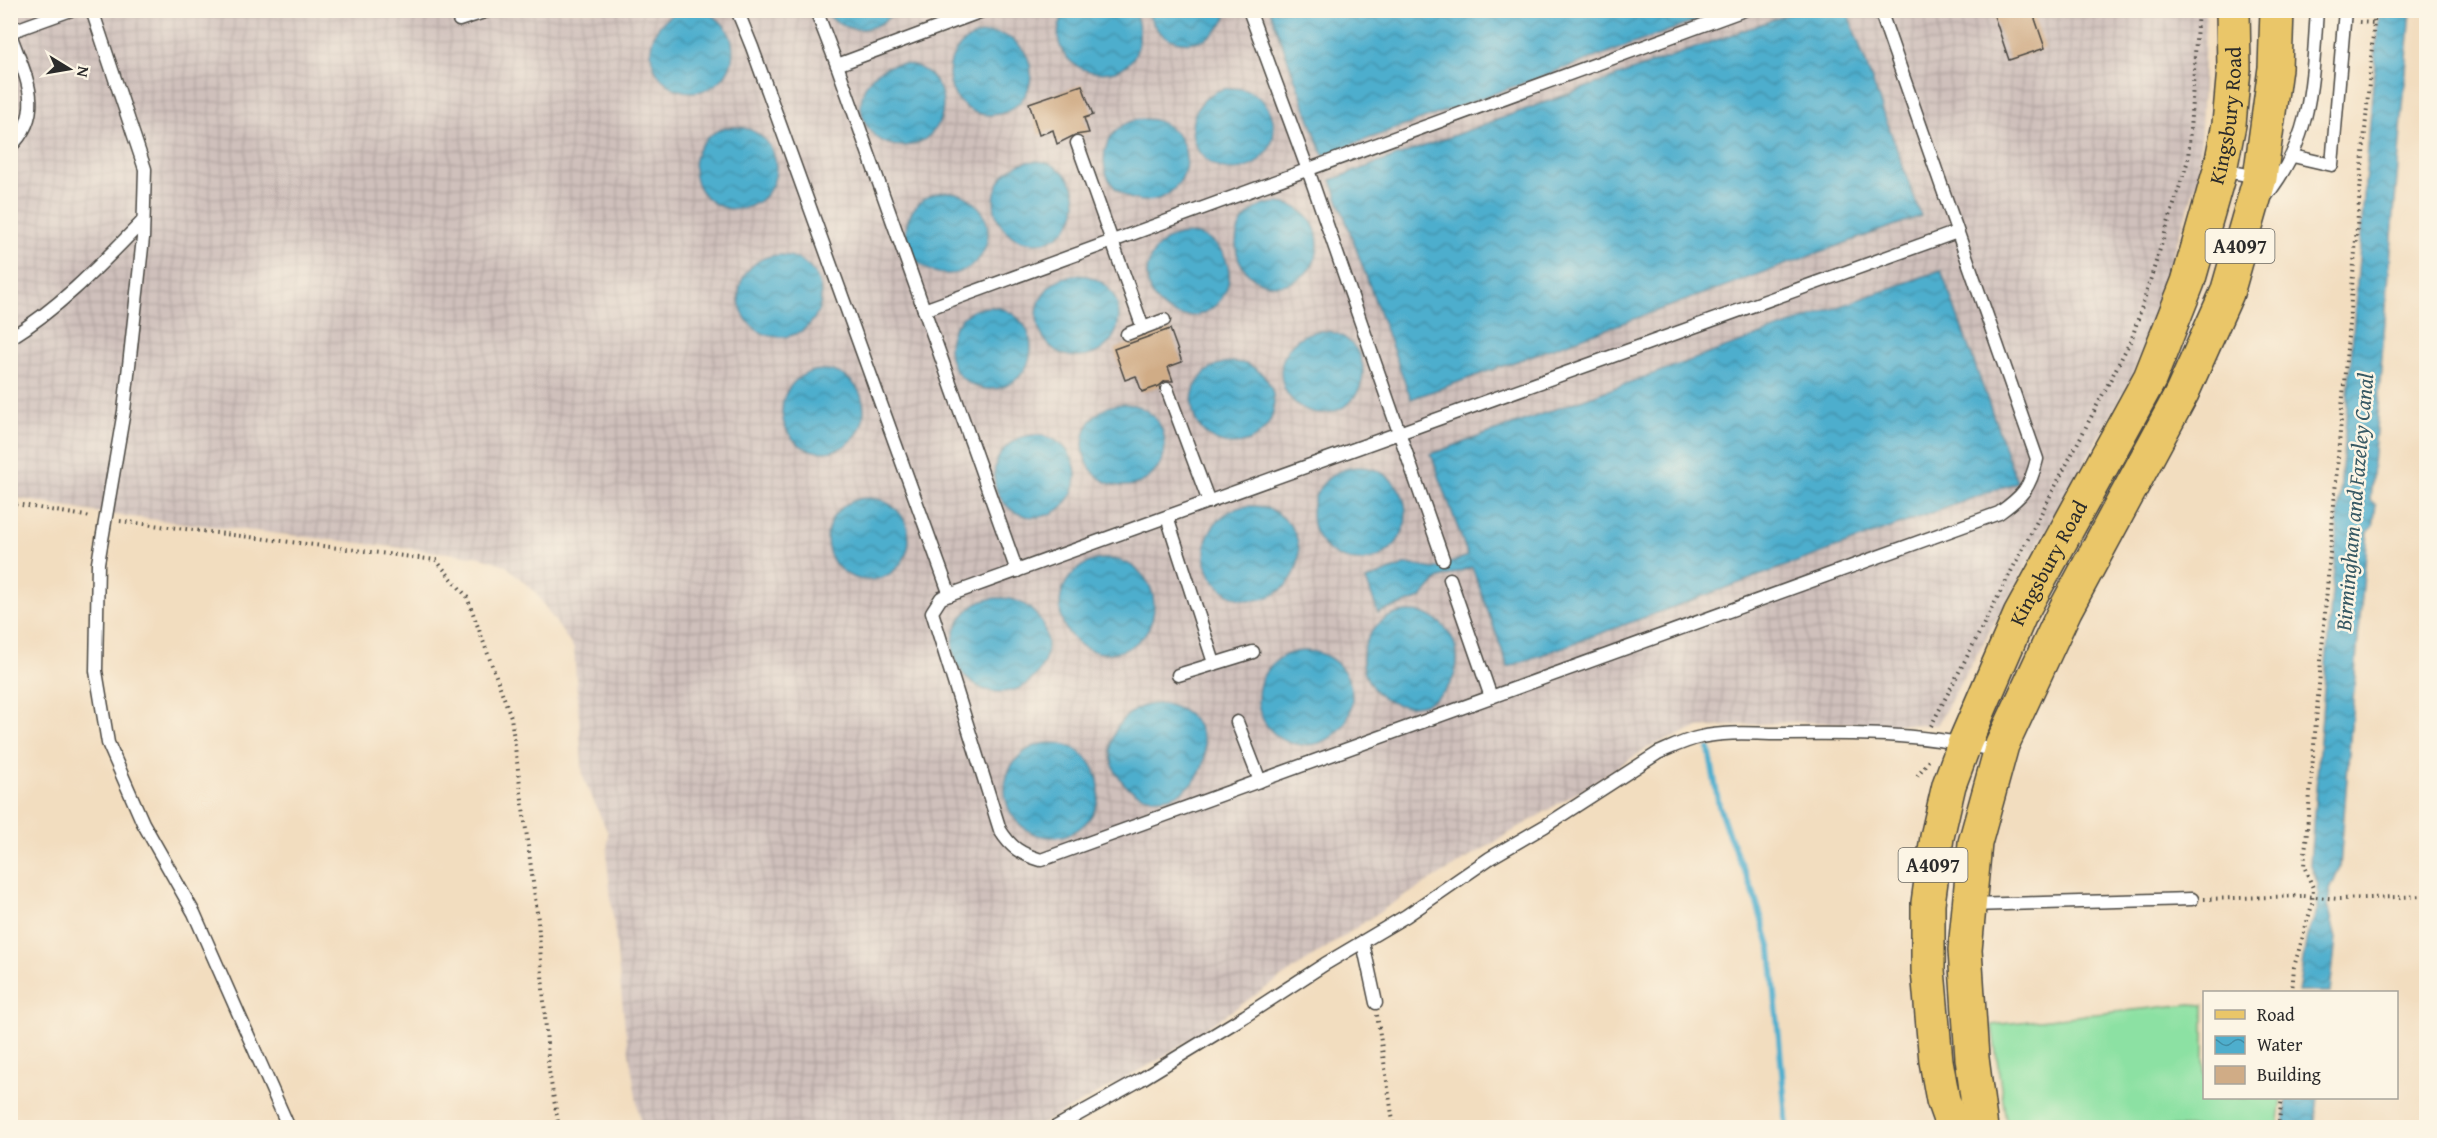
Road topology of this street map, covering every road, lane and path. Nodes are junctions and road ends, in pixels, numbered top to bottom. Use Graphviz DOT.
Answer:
graph roads {
  1 [pos="71,10"];
  2 [pos="92,10"];
  3 [pos="490,10"];
  4 [pos="737,10"];
  5 [pos="816,10"];
  6 [pos="985,10"];
  7 [pos="1249,10"];
  8 [pos="1744,10"];
  9 [pos="1880,10"];
  10 [pos="2198,10"];
  11 [pos="2233,10"];
  12 [pos="2277,10"];
  13 [pos="2317,10"];
  14 [pos="2345,10"];
  15 [pos="2375,10"];
  16 [pos="459,20"];
  17 [pos="10,33"];
  18 [pos="837,64"];
  19 [pos="1077,143"];
  20 [pos="10,147"];
  21 [pos="2293,156"];
  22 [pos="1308,170"];
  23 [pos="2220,170"];
  24 [pos="2269,179"];
  25 [pos="143,221"];
  26 [pos="1957,232"];
  27 [pos="1112,241"];
  28 [pos="924,310"];
  29 [pos="1164,320"];
  30 [pos="1143,328"];
  31 [pos="1127,334"];
  32 [pos="10,339"];
  33 [pos="1167,389"];
  34 [pos="1400,433"];
  35 [pos="1209,502"];
  36 [pos="10,503"];
  37 [pos="1167,517"];
  38 [pos="104,520"];
  39 [pos="1443,559"];
  40 [pos="1017,571"];
  41 [pos="1450,579"];
  42 [pos="950,595"];
  43 [pos="1253,652"];
  44 [pos="1214,663"];
  45 [pos="1178,675"];
  46 [pos="1491,697"];
  47 [pos="1237,722"];
  48 [pos="1925,738"];
  49 [pos="1965,742"];
  50 [pos="2000,752"];
  51 [pos="1260,781"];
  52 [pos="2427,896"];
  53 [pos="2192,899"];
  54 [pos="1969,905"];
  55 [pos="1363,943"];
  56 [pos="2292,991"];
  57 [pos="1376,1003"];
  58 [pos="2282,1099"];
  59 [pos="289,1128"];
  60 [pos="559,1128"];
  61 [pos="1054,1128"];
  62 [pos="1394,1128"];
  63 [pos="1953,1128"];
  64 [pos="1981,1128"];
  65 [pos="2278,1128"];
  1 -- 17 [label="lane"];
  2 -- 25 [label="lane"];
  3 -- 16 [label="lane"];
  4 -- 42 [label="lane"];
  5 -- 18 [label="lane"];
  6 -- 18 [label="lane"];
  7 -- 22 [label="lane"];
  8 -- 22 [label="lane"];
  9 -- 26 [label="lane"];
  10 -- 48 [label="path"];
  11 -- 23 [label="main road, Kingsbury Road / A4097"];
  12 -- 24 [label="main road, Kingsbury Road / A4097"];
  13 -- 21 [label="lane"];
  14 -- 21 [label="lane"];
  15 -- 56 [label="path"];
  17 -- 20 [label="lane"];
  18 -- 28 [label="lane"];
  19 -- 27 [label="lane"];
  21 -- 24 [label="lane"];
  22 -- 27 [label="lane"];
  22 -- 34 [label="lane"];
  23 -- 24 [label="lane"];
  23 -- 49 [label="main road, Kingsbury Road / A4097"];
  24 -- 50 [label="main road, Kingsbury Road / A4097"];
  25 -- 32 [label="lane"];
  25 -- 38 [label="lane"];
  26 -- 34 [label="lane"];
  26 -- 46 [label="lane"];
  27 -- 28 [label="lane"];
  27 -- 30 [label="lane"];
  28 -- 40 [label="lane"];
  29 -- 30 [label="lane"];
  30 -- 31 [label="lane"];
  33 -- 35 [label="lane"];
  34 -- 35 [label="lane"];
  34 -- 39 [label="lane"];
  35 -- 37 [label="lane"];
  36 -- 38 [label="path"];
  37 -- 40 [label="lane"];
  37 -- 44 [label="lane"];
  38 -- 59 [label="lane"];
  38 -- 60 [label="path"];
  40 -- 42 [label="lane"];
  41 -- 46 [label="lane"];
  42 -- 51 [label="lane"];
  43 -- 44 [label="lane"];
  44 -- 45 [label="lane"];
  46 -- 51 [label="lane"];
  47 -- 51 [label="lane"];
  48 -- 49 [label="lane"];
  48 -- 55 [label="lane"];
  49 -- 50 [label="lane"];
  49 -- 63 [label="main road, Kingsbury Road / A4097"];
  50 -- 54 [label="main road, Kingsbury Road / A4097"];
  52 -- 53 [label="path, bridge"];
  53 -- 54 [label="lane"];
  54 -- 64 [label="main road, Kingsbury Road / A4097"];
  55 -- 57 [label="lane"];
  55 -- 61 [label="lane"];
  57 -- 62 [label="path"];
  58 -- 65 [label="path"];
}
